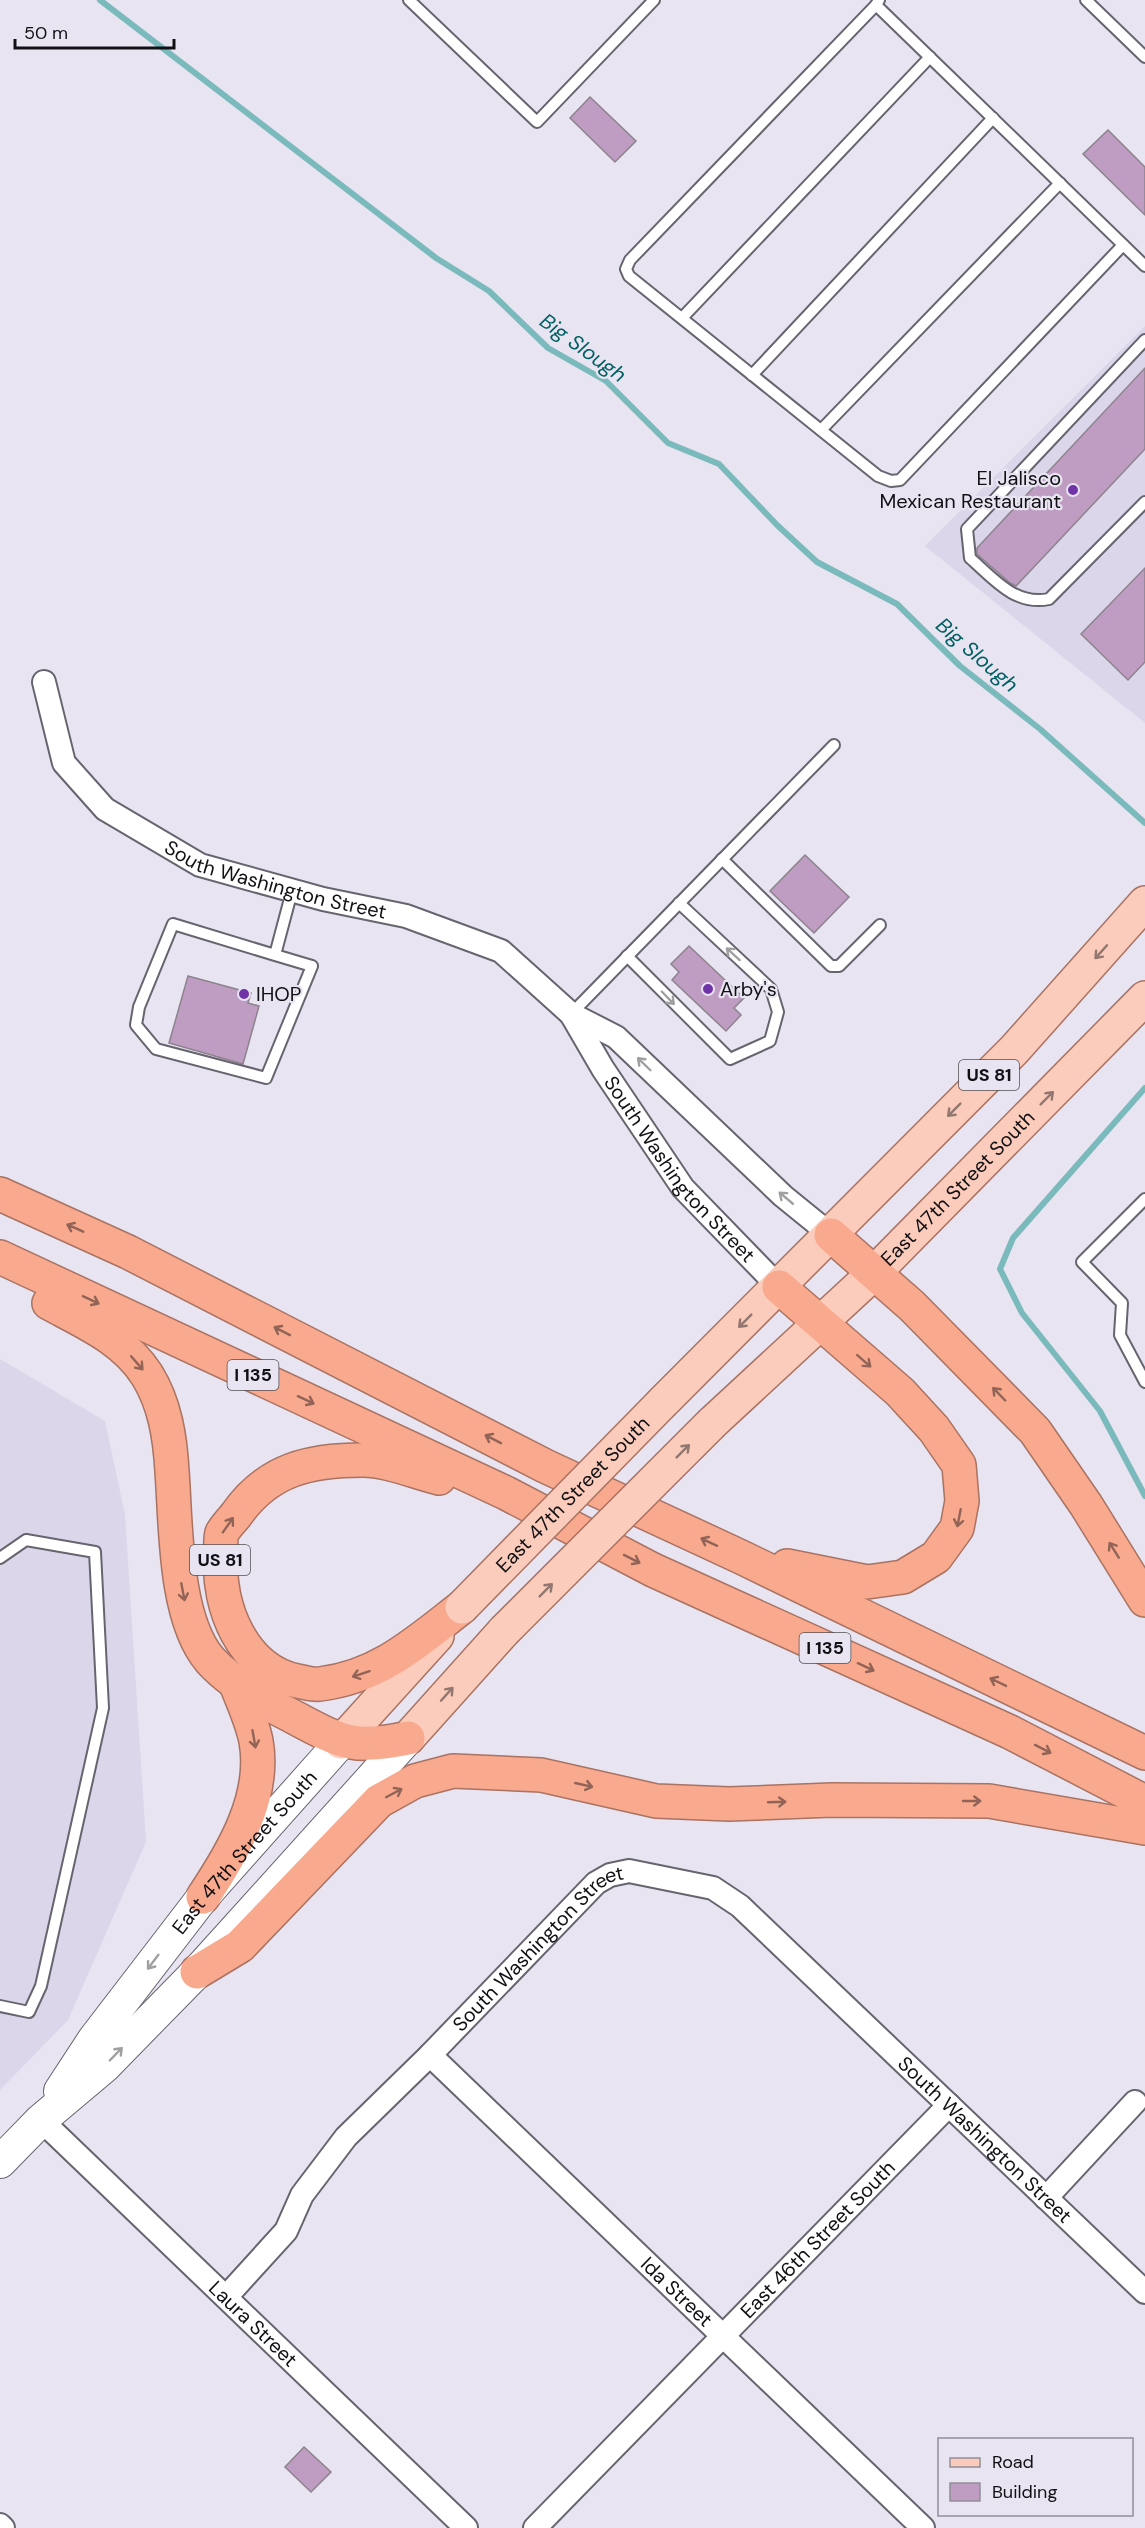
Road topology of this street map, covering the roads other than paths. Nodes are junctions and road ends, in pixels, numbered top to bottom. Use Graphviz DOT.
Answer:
graph roads {
  1 [pos="409,0"];
  2 [pos="654,0"];
  3 [pos="1086,0"];
  4 [pos="878,3"];
  5 [pos="930,57"];
  6 [pos="1145,57"];
  7 [pos="993,118"];
  8 [pos="1060,183"];
  9 [pos="1124,245"];
  10 [pos="1145,266"];
  11 [pos="682,318"];
  12 [pos="1145,340"];
  13 [pos="753,375"];
  14 [pos="821,430"];
  15 [pos="1143,507"];
  16 [pos="44,682"];
  17 [pos="834,745"];
  18 [pos="722,859"];
  19 [pos="292,891"];
  20 [pos="679,903"];
  21 [pos="1144,904"];
  22 [pos="880,925"];
  23 [pos="275,955"];
  24 [pos="627,956"];
  25 [pos="1145,998"];
  26 [pos="571,1014"];
  27 [pos="0,1194"];
  28 [pos="1145,1199"];
  29 [pos="831,1235"];
  30 [pos="0,1257"];
  31 [pos="873,1274"];
  32 [pos="0,1277"];
  33 [pos="779,1287"];
  34 [pos="820,1323"];
  35 [pos="1145,1382"];
  36 [pos="506,1493"];
  37 [pos="741,1557"];
  38 [pos="0,1558"];
  39 [pos="1145,1600"];
  40 [pos="462,1607"];
  41 [pos="236,1684"];
  42 [pos="408,1738"];
  43 [pos="341,1742"];
  44 [pos="1145,1753"];
  45 [pos="1145,1802"];
  46 [pos="1145,1828"];
  47 [pos="203,1897"];
  48 [pos="197,1972"];
  49 [pos="0,2006"];
  50 [pos="430,2055"];
  51 [pos="1135,2102"];
  52 [pos="949,2105"];
  53 [pos="41,2120"];
  54 [pos="0,2162"];
  55 [pos="1046,2198"];
  56 [pos="1145,2292"];
  57 [pos="226,2297"];
  58 [pos="723,2336"];
  59 [pos="466,2528"];
  60 [pos="535,2528"];
  61 [pos="923,2528"];
  1 -- 2 [label="lane"];
  3 -- 6 [label="lane"];
  4 -- 5 [label="lane"];
  4 -- 11 [label="lane"];
  5 -- 7 [label="lane"];
  5 -- 11 [label="lane"];
  7 -- 8 [label="lane"];
  7 -- 13 [label="lane"];
  8 -- 9 [label="lane"];
  8 -- 14 [label="lane"];
  9 -- 10 [label="lane"];
  9 -- 14 [label="lane"];
  11 -- 13 [label="lane"];
  12 -- 15 [label="lane"];
  13 -- 14 [label="lane"];
  16 -- 19 [label="street, South Washington Street"];
  17 -- 18 [label="lane"];
  18 -- 20 [label="lane"];
  18 -- 22 [label="lane"];
  19 -- 23 [label="lane"];
  19 -- 26 [label="street, South Washington Street"];
  20 -- 24 [label="lane"];
  24 -- 20 [label="lane, one-way"];
  21 -- 29 [label="main road, East 47th Street South / US 81, one-way"];
  23 -- 23 [label="lane"];
  24 -- 26 [label="lane"];
  31 -- 25 [label="main road, East 47th Street South, one-way"];
  29 -- 26 [label="street, South Washington Street, one-way"];
  26 -- 33 [label="street, South Washington Street"];
  37 -- 27 [label="highway, I 135, one-way"];
  28 -- 35 [label="lane"];
  29 -- 31 [label="highway"];
  29 -- 33 [label="main road, East 47th Street South / US 81"];
  30 -- 36 [label="highway, I 135, one-way"];
  31 -- 34 [label="main road, East 47th Street South"];
  39 -- 31 [label="highway, one-way"];
  32 -- 41 [label="highway, one-way"];
  33 -- 34 [label="highway"];
  33 -- 40 [label="main road, East 47th Street South / US 81, one-way, bridge"];
  34 -- 37 [label="highway, one-way"];
  42 -- 34 [label="main road, East 47th Street South, one-way, bridge"];
  40 -- 36 [label="highway, US 81, one-way"];
  36 -- 45 [label="highway, I 135, one-way"];
  44 -- 37 [label="highway, I 135, one-way"];
  38 -- 49 [label="lane"];
  40 -- 43 [label="main road, East 47th Street South"];
  41 -- 43 [label="highway"];
  41 -- 47 [label="highway, one-way"];
  42 -- 43 [label="highway"];
  42 -- 48 [label="main road, East 47th Street South"];
  43 -- 47 [label="main road, East 47th Street South"];
  48 -- 46 [label="highway, one-way"];
  47 -- 53 [label="main road, East 47th Street South, one-way"];
  53 -- 48 [label="main road, East 47th Street South, one-way"];
  50 -- 52 [label="street, South Washington Street"];
  50 -- 57 [label="street, South Washington Street"];
  50 -- 58 [label="street, Ida Street"];
  51 -- 55 [label="street"];
  52 -- 55 [label="street, South Washington Street"];
  52 -- 58 [label="street, East 46th Street South"];
  53 -- 54 [label="main road, East 47th Street South"];
  53 -- 57 [label="street, Laura Street"];
  55 -- 56 [label="street, South Washington Street"];
  57 -- 59 [label="street, Laura Street"];
  58 -- 60 [label="street, East 46th Street South"];
  58 -- 61 [label="street, Ida Street"];
}
